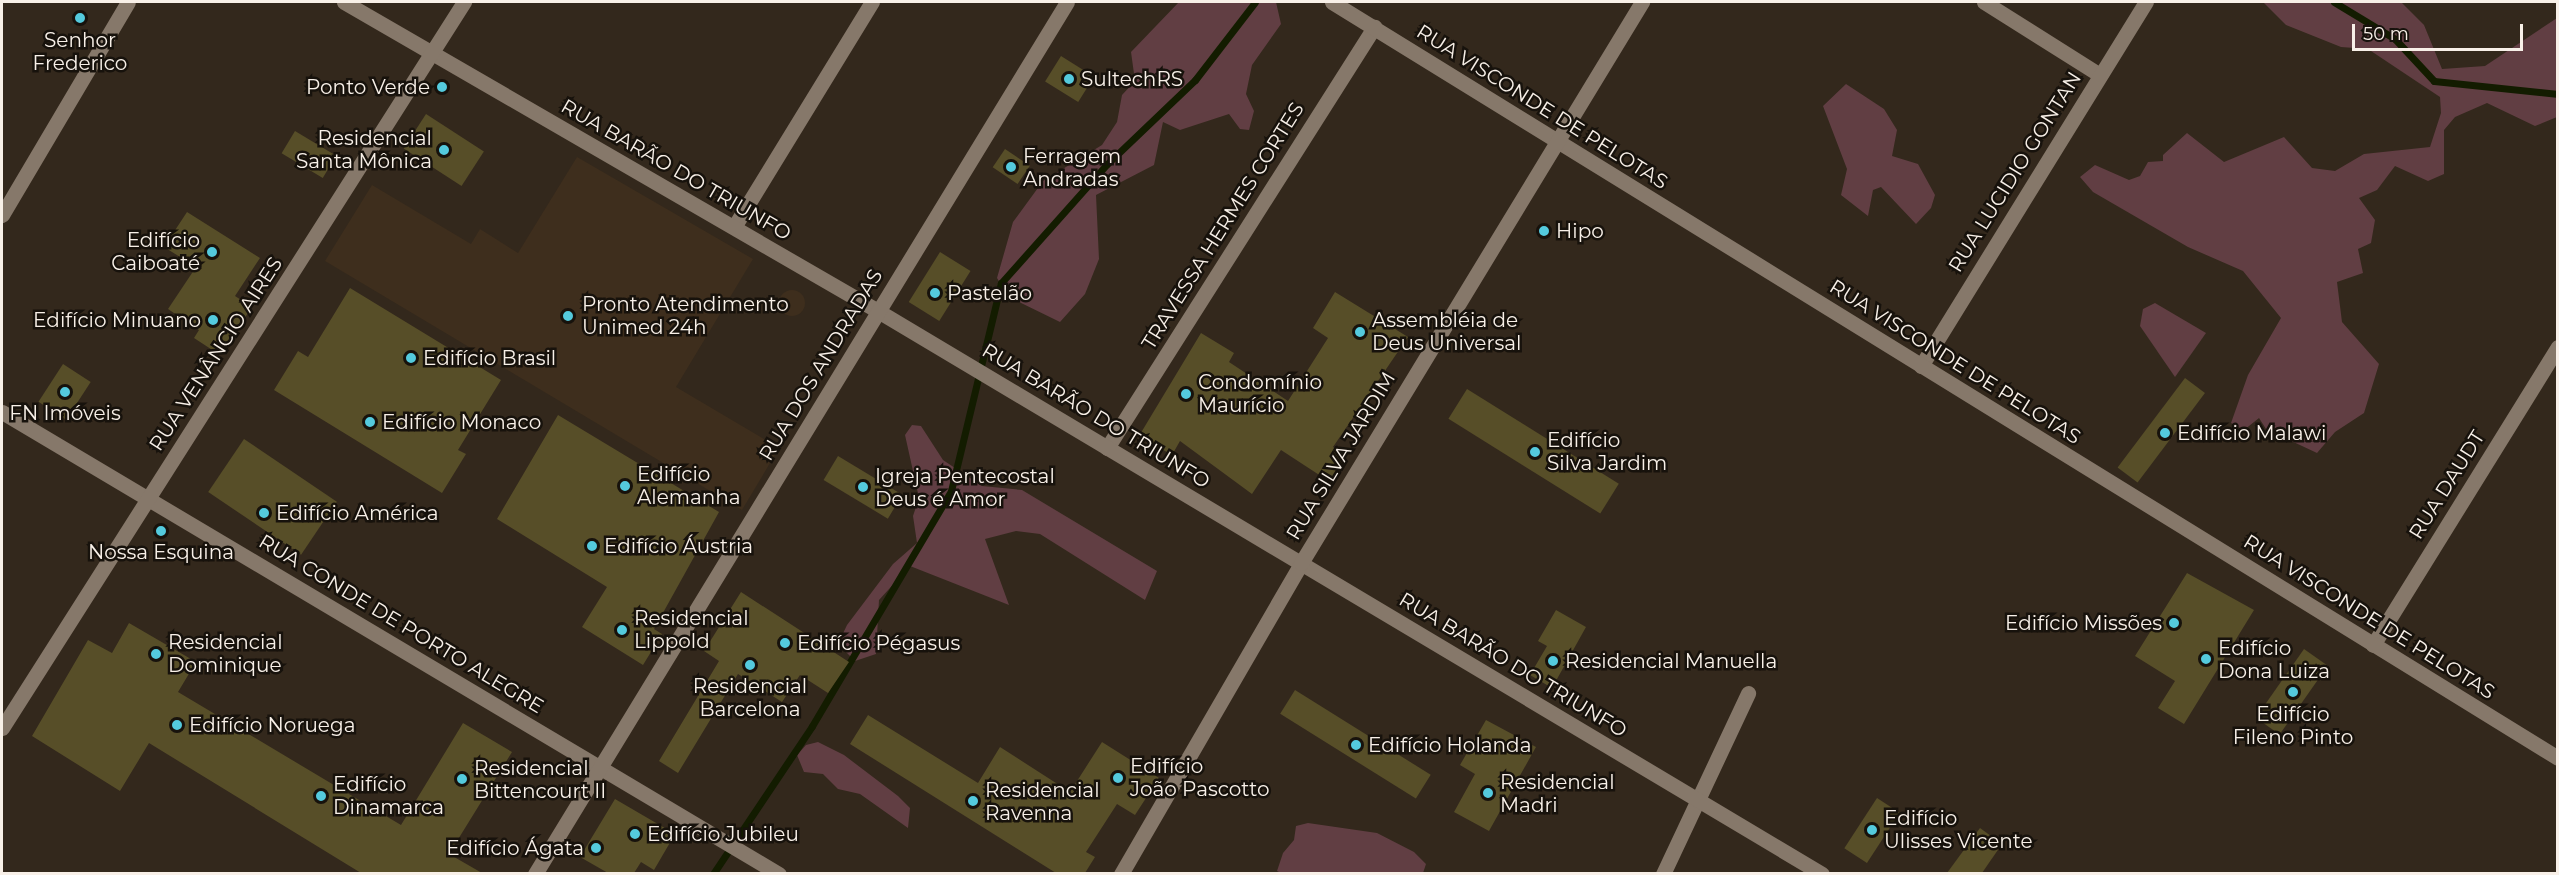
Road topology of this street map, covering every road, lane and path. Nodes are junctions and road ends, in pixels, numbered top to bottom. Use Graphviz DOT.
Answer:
graph roads {
  1 [pos="128,2"];
  2 [pos="344,2"];
  3 [pos="464,2"];
  4 [pos="872,2"];
  5 [pos="1067,2"];
  6 [pos="1332,2"];
  7 [pos="1642,2"];
  8 [pos="1984,2"];
  9 [pos="2146,2"];
  10 [pos="1374,27"];
  11 [pos="431,53"];
  12 [pos="2100,75"];
  13 [pos="1557,141"];
  14 [pos="2,215"];
  15 [pos="734,227"];
  16 [pos="878,311"];
  17 [pos="2558,347"];
  18 [pos="1921,366"];
  19 [pos="2,412"];
  20 [pos="1107,448"];
  21 [pos="148,499"];
  22 [pos="1301,563"];
  23 [pos="2373,645"];
  24 [pos="1748,693"];
  25 [pos="2,728"];
  26 [pos="2558,758"];
  27 [pos="600,767"];
  28 [pos="1698,800"];
  29 [pos="535,873"];
  30 [pos="779,873"];
  31 [pos="1121,873"];
  32 [pos="1663,873"];
  33 [pos="1822,873"];
  1 -- 14 [label="street"];
  2 -- 11 [label="street, RUA BARÃO DO TRIUNFO"];
  3 -- 11 [label="street, RUA VENÂNCIO AIRES"];
  4 -- 15 [label="street"];
  5 -- 16 [label="street, RUA DOS ANDRADAS"];
  6 -- 10 [label="street, RUA VISCONDE DE PELOTAS"];
  7 -- 13 [label="street, RUA SILVA JARDIM"];
  8 -- 12 [label="street"];
  9 -- 12 [label="street, RUA LUCIDIO GONTAN"];
  10 -- 13 [label="street, RUA VISCONDE DE PELOTAS"];
  10 -- 20 [label="street, TRAVESSA HERMES CORTES"];
  11 -- 15 [label="street, RUA BARÃO DO TRIUNFO"];
  11 -- 21 [label="street, RUA VENÂNCIO AIRES"];
  12 -- 18 [label="street, RUA LUCIDIO GONTAN"];
  13 -- 18 [label="street, RUA VISCONDE DE PELOTAS"];
  13 -- 22 [label="street, RUA SILVA JARDIM"];
  15 -- 16 [label="street, RUA BARÃO DO TRIUNFO"];
  16 -- 20 [label="street, RUA BARÃO DO TRIUNFO"];
  16 -- 27 [label="street, RUA DOS ANDRADAS"];
  17 -- 23 [label="street, RUA DAUDT"];
  18 -- 23 [label="street, RUA VISCONDE DE PELOTAS"];
  19 -- 21 [label="street, RUA CONDE DE PORTO ALEGRE"];
  20 -- 22 [label="street, RUA BARÃO DO TRIUNFO"];
  21 -- 25 [label="street, RUA VENÂNCIO AIRES"];
  21 -- 27 [label="street, RUA CONDE DE PORTO ALEGRE"];
  22 -- 28 [label="street, RUA BARÃO DO TRIUNFO"];
  22 -- 31 [label="street, RUA SILVA JARDIM"];
  23 -- 26 [label="street, RUA VISCONDE DE PELOTAS"];
  24 -- 28 [label="street"];
  27 -- 29 [label="street, RUA DOS ANDRADAS"];
  27 -- 30 [label="street, RUA CONDE DE PORTO ALEGRE"];
  28 -- 32 [label="street"];
  28 -- 33 [label="street, RUA BARÃO DO TRIUNFO"];
}
